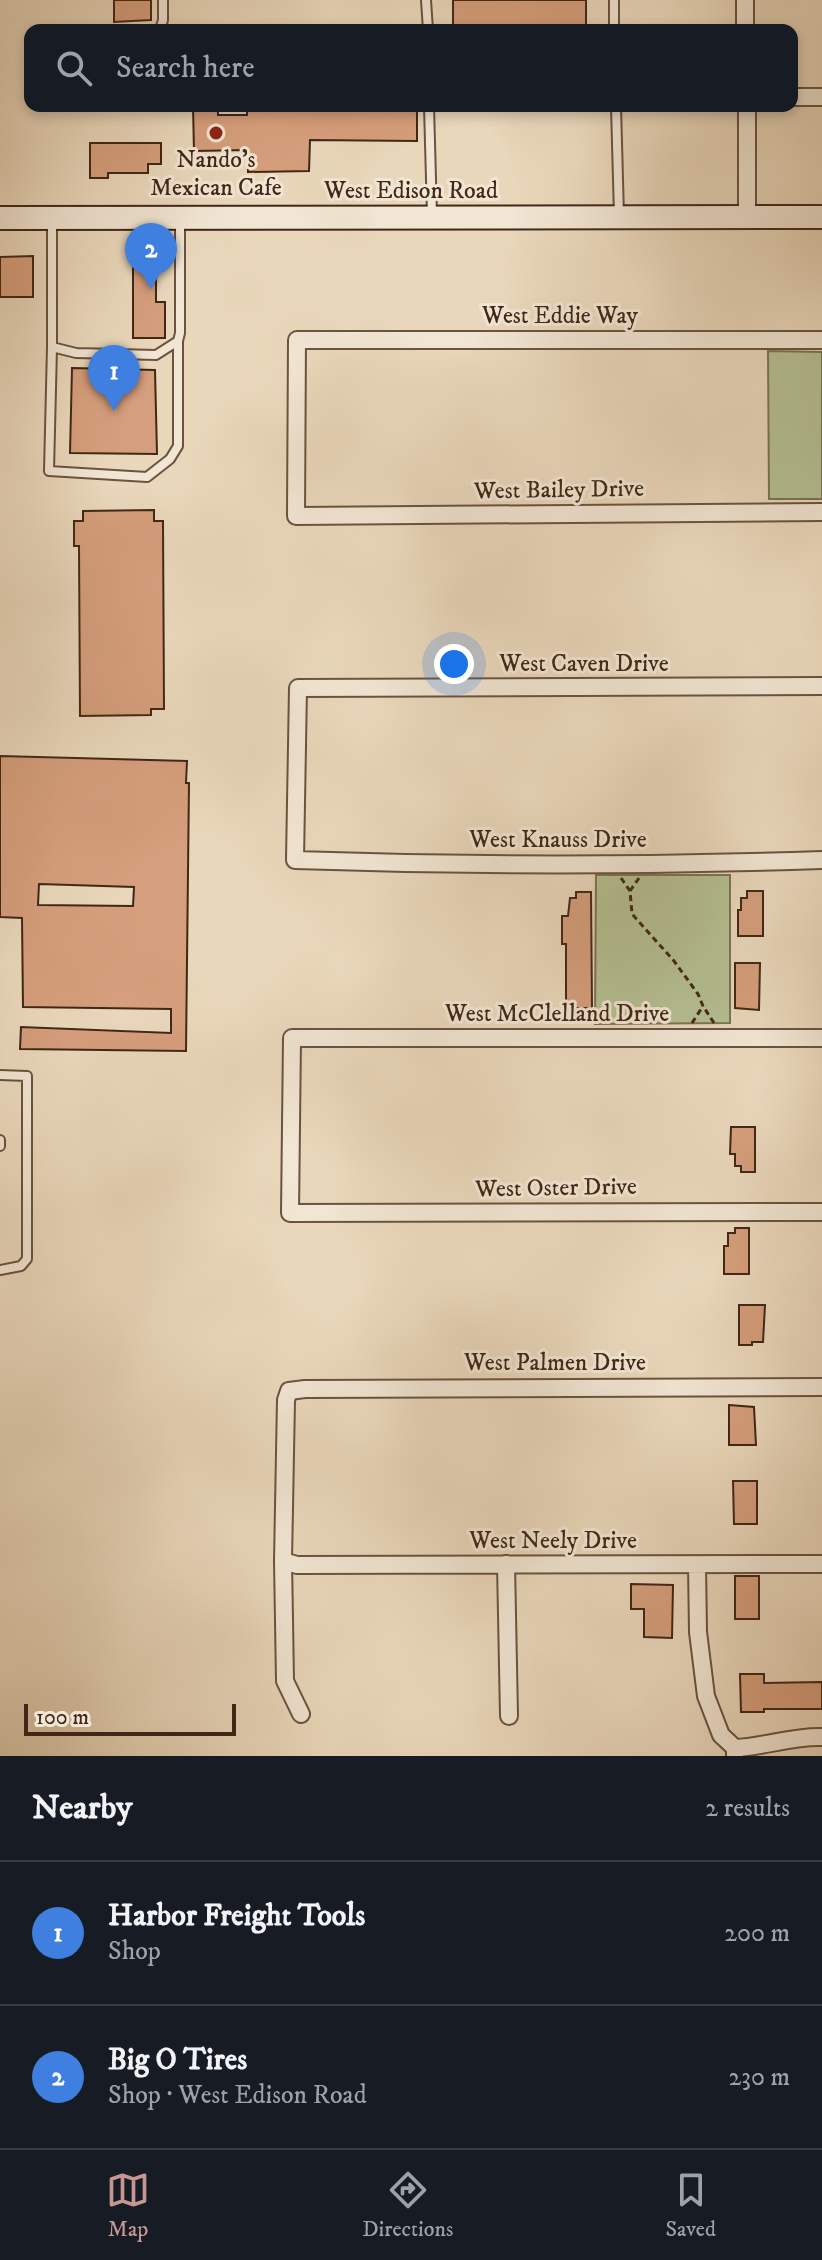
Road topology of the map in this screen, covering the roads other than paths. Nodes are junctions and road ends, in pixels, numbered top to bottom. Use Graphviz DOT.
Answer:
graph roads {
  1 [pos="163,0"];
  2 [pos="426,0"];
  3 [pos="614,0"];
  4 [pos="745,0"];
  5 [pos="162,24"];
  6 [pos="428,24"];
  7 [pos="614,24"];
  8 [pos="745,24"];
  9 [pos="798,97"];
  10 [pos="822,97"];
  11 [pos="429,112"];
  12 [pos="616,112"];
  13 [pos="747,112"];
  14 [pos="432,216"];
  15 [pos="619,216"];
  16 [pos="747,216"];
  17 [pos="52,217"];
  18 [pos="180,217"];
  19 [pos="822,217"];
  20 [pos="0,218"];
  21 [pos="822,340"];
  22 [pos="178,341"];
  23 [pos="52,347"];
  24 [pos="822,512"];
  25 [pos="296,516"];
  26 [pos="822,686"];
  27 [pos="295,860"];
  28 [pos="822,860"];
  29 [pos="822,1038"];
  30 [pos="0,1075"];
  31 [pos="0,1140"];
  32 [pos="0,1146"];
  33 [pos="822,1212"];
  34 [pos="290,1213"];
  35 [pos="0,1270"];
  36 [pos="822,1387"];
  37 [pos="283,1561"];
  38 [pos="506,1564"];
  39 [pos="822,1564"];
  40 [pos="697,1565"];
  41 [pos="301,1714"];
  42 [pos="509,1716"];
  43 [pos="822,1737"];
  44 [pos="735,1752"];
  1 -- 5 [label="lane"];
  2 -- 6 [label="lane"];
  3 -- 7 [label="lane"];
  4 -- 8 [label="street"];
  9 -- 10 [label="street"];
  11 -- 14 [label="lane"];
  12 -- 15 [label="lane"];
  13 -- 16 [label="street"];
  14 -- 15 [label="street, West Edison Road"];
  14 -- 18 [label="street, West Edison Road"];
  15 -- 16 [label="street, West Edison Road"];
  16 -- 19 [label="street, West Edison Road"];
  17 -- 18 [label="street, West Edison Road"];
  17 -- 20 [label="street, West Edison Road"];
  17 -- 23 [label="lane"];
  18 -- 22 [label="lane"];
  21 -- 25 [label="street, West Eddie Way"];
  22 -- 23 [label="lane"];
  22 -- 23 [label="lane"];
  24 -- 25 [label="street, West Bailey Drive"];
  26 -- 27 [label="street, West Caven Drive"];
  27 -- 28 [label="street, West Knauss Drive"];
  29 -- 34 [label="street, West McClelland Drive"];
  30 -- 35 [label="lane"];
  31 -- 32 [label="lane"];
  33 -- 34 [label="street, West Oster Drive"];
  36 -- 37 [label="street, West Palmen Drive"];
  37 -- 38 [label="street, West Neely Drive"];
  37 -- 41 [label="street"];
  38 -- 40 [label="street, West Neely Drive"];
  38 -- 42 [label="street"];
  39 -- 40 [label="street, West Neely Drive"];
  40 -- 44 [label="street"];
  43 -- 44 [label="street"];
}
